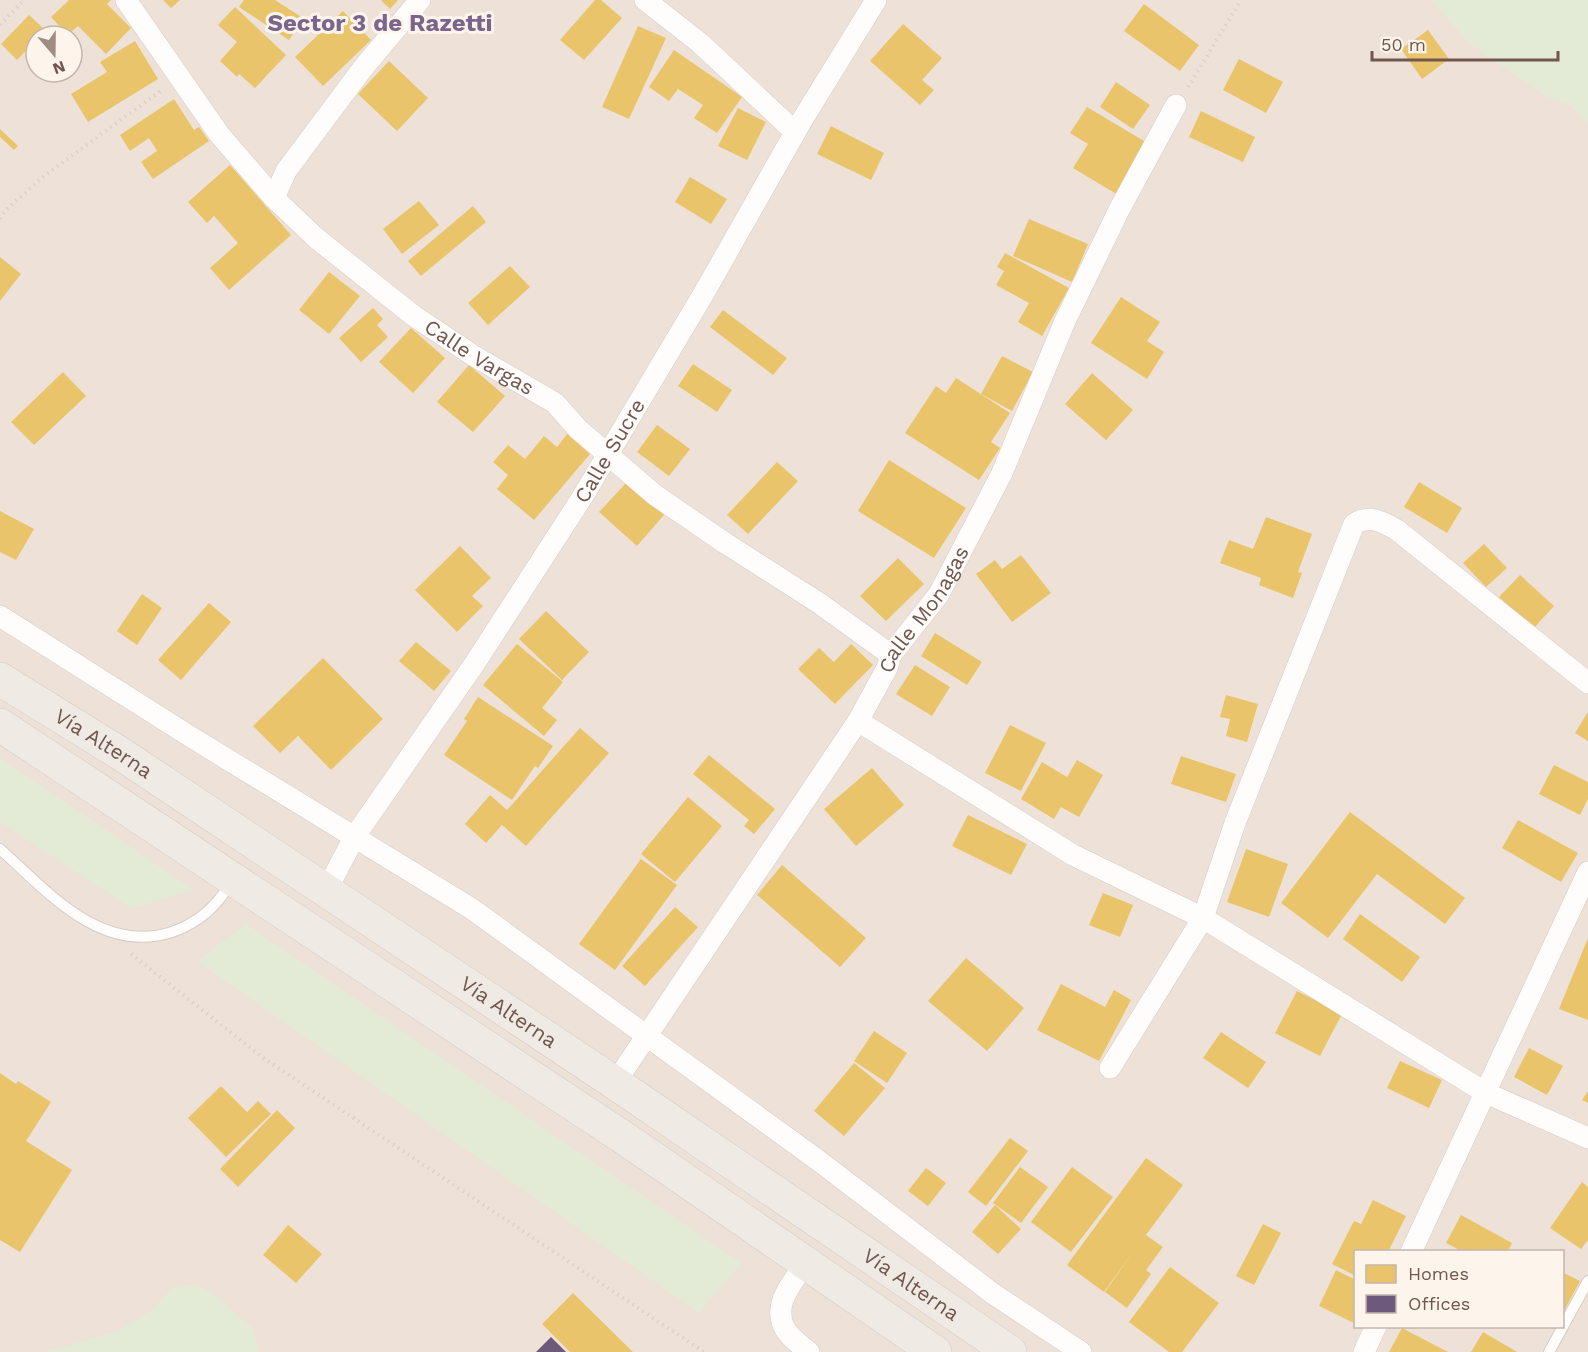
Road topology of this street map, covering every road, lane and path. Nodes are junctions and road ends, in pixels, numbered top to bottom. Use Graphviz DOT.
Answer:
graph roads {
  1 [pos="24,0"];
  2 [pos="126,0"];
  3 [pos="420,0"];
  4 [pos="645,0"];
  5 [pos="876,0"];
  6 [pos="1241,0"];
  7 [pos="0,25"];
  8 [pos="179,77"];
  9 [pos="1176,105"];
  10 [pos="795,132"];
  11 [pos="274,198"];
  12 [pos="0,219"];
  13 [pos="609,455"];
  14 [pos="0,616"];
  15 [pos="891,656"];
  16 [pos="0,679"];
  17 [pos="1588,683"];
  18 [pos="858,721"];
  19 [pos="0,725"];
  20 [pos="355,836"];
  21 [pos="0,849"];
  22 [pos="1588,872"];
  23 [pos="233,879"];
  24 [pos="326,891"];
  25 [pos="1203,918"];
  26 [pos="102,930"];
  27 [pos="648,1036"];
  28 [pos="1110,1068"];
  29 [pos="615,1083"];
  30 [pos="1486,1093"];
  31 [pos="1588,1138"];
  32 [pos="1411,1250"];
  33 [pos="806,1263"];
  34 [pos="1588,1281"];
  35 [pos="1564,1325"];
  36 [pos="1375,1328"];
  37 [pos="1562,1328"];
  38 [pos="704,1352"];
  39 [pos="809,1352"];
  40 [pos="935,1352"];
  41 [pos="1010,1352"];
  42 [pos="1081,1352"];
  43 [pos="1364,1352"];
  44 [pos="1549,1352"];
  1 -- 7 [label="path"];
  2 -- 8 [label="street, Calle Vargas"];
  3 -- 11 [label="street"];
  4 -- 10 [label="street"];
  5 -- 10 [label="street, Calle Sucre"];
  6 -- 9 [label="path"];
  8 -- 11 [label="street, Calle Vargas"];
  8 -- 12 [label="path"];
  9 -- 15 [label="street, Calle Monagas"];
  10 -- 13 [label="street, Calle Sucre"];
  11 -- 13 [label="street, Calle Vargas"];
  13 -- 15 [label="street, Calle Vargas"];
  13 -- 20 [label="street, Calle Sucre"];
  14 -- 20 [label="street"];
  15 -- 18 [label="street, Calle Monagas"];
  16 -- 24 [label="highway, Vía Alterna"];
  17 -- 25 [label="street"];
  18 -- 25 [label="street"];
  18 -- 27 [label="street, Calle Monagas"];
  19 -- 23 [label="highway, Vía Alterna"];
  20 -- 24 [label="street, Calle Sucre"];
  20 -- 27 [label="street"];
  21 -- 26 [label="lane"];
  22 -- 30 [label="street"];
  23 -- 26 [label="lane"];
  23 -- 33 [label="highway, Vía Alterna"];
  24 -- 29 [label="highway, Vía Alterna"];
  25 -- 28 [label="street"];
  25 -- 30 [label="street"];
  26 -- 38 [label="path"];
  27 -- 29 [label="street, Calle Monagas"];
  27 -- 42 [label="street"];
  29 -- 41 [label="highway, Vía Alterna"];
  30 -- 31 [label="street"];
  30 -- 32 [label="street"];
  33 -- 39 [label="street"];
  33 -- 40 [label="highway, Vía Alterna"];
  34 -- 35 [label="lane"];
  36 -- 43 [label="street"];
  37 -- 44 [label="lane"];
}
